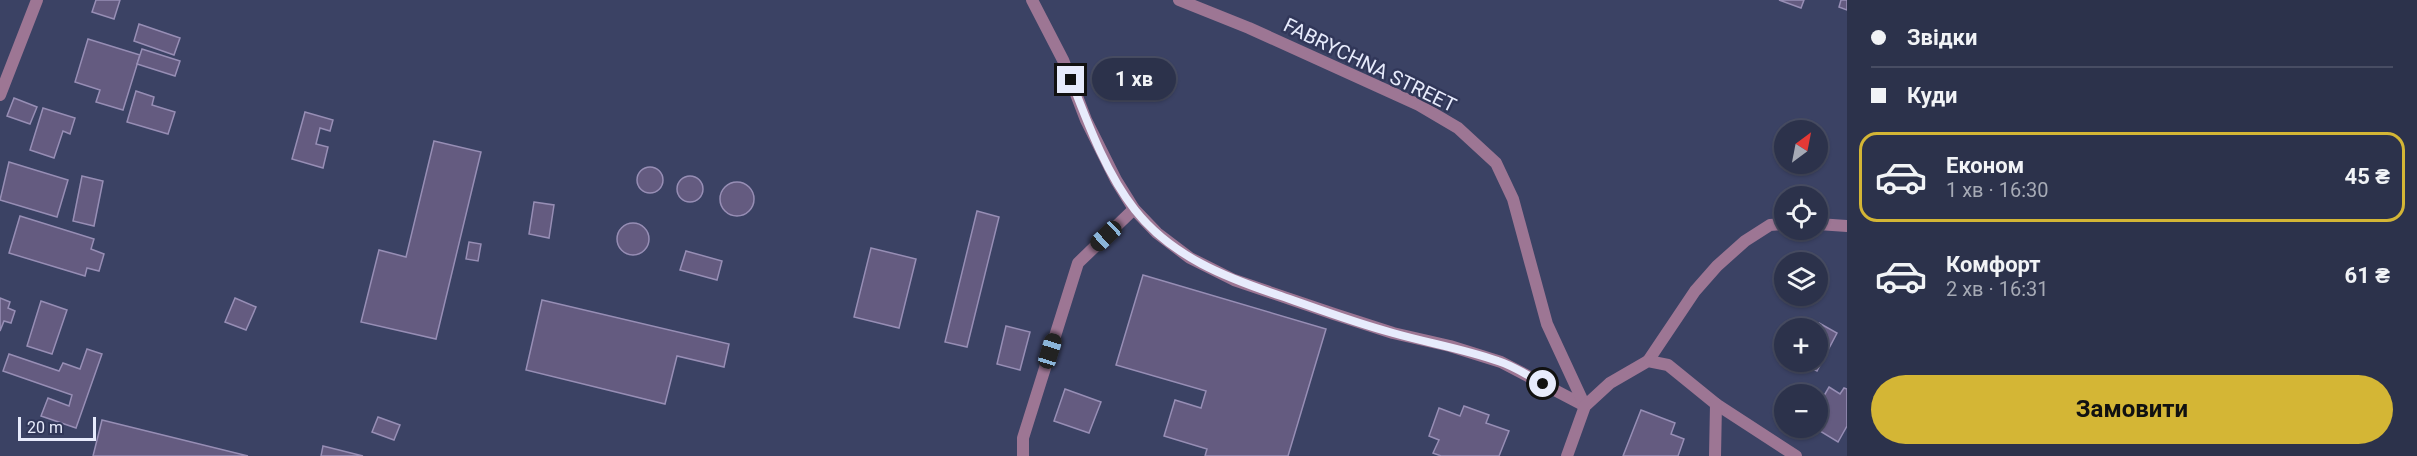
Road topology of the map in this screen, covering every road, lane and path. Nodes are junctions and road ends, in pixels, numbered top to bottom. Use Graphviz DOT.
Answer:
graph roads {
  1 [pos="38,0"];
  2 [pos="1032,0"];
  3 [pos="1179,0"];
  4 [pos="0,95"];
  5 [pos="1134,209"];
  6 [pos="1774,225"];
  7 [pos="1828,225"];
  8 [pos="1847,226"];
  9 [pos="1648,362"];
  10 [pos="1716,404"];
  11 [pos="1584,406"];
  12 [pos="1023,456"];
  13 [pos="1567,456"];
  14 [pos="1714,456"];
  15 [pos="1796,456"];
  1 -- 4 [label="street"];
  2 -- 5 [label="street"];
  3 -- 11 [label="street, FABRYCHNA STREET"];
  5 -- 11 [label="street"];
  5 -- 12 [label="street"];
  6 -- 9 [label="street"];
  7 -- 8 [label="street"];
  9 -- 10 [label="street"];
  9 -- 11 [label="street"];
  10 -- 14 [label="street"];
  10 -- 15 [label="street"];
  11 -- 13 [label="street"];
}
